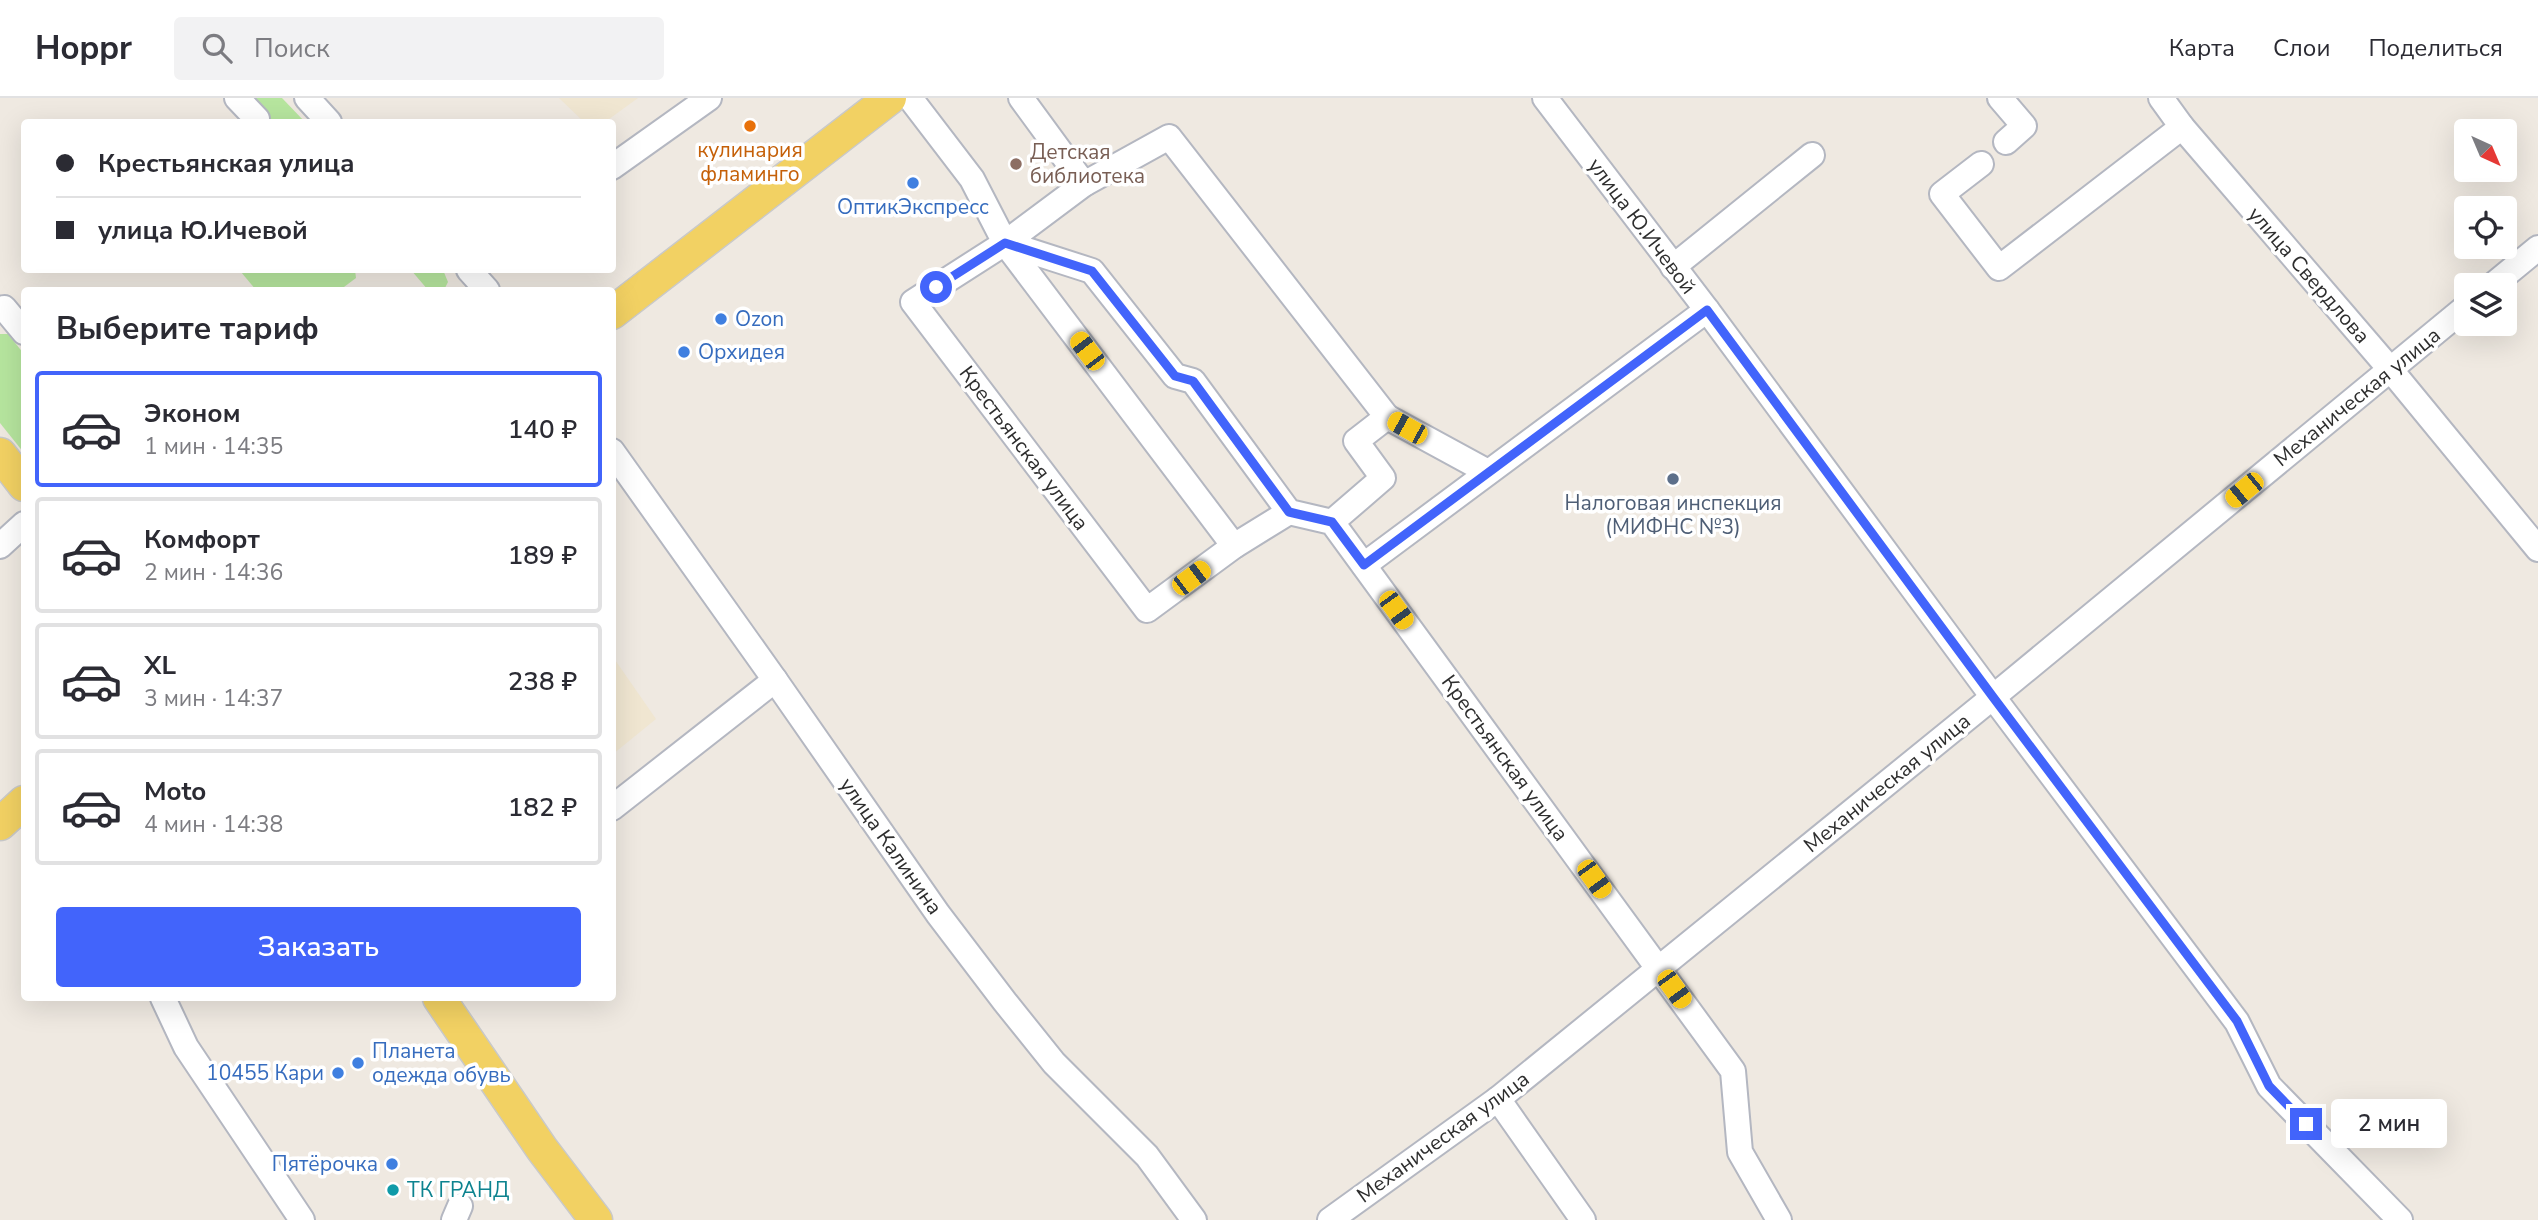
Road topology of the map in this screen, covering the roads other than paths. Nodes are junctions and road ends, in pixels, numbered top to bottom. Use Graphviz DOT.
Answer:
graph roads {
  1 [pos="237,98"];
  2 [pos="307,98"];
  3 [pos="709,98"];
  4 [pos="890,98"];
  5 [pos="910,98"];
  6 [pos="1021,98"];
  7 [pos="1545,98"];
  8 [pos="2000,98"];
  9 [pos="2161,98"];
  10 [pos="256,119"];
  11 [pos="326,119"];
  12 [pos="2182,127"];
  13 [pos="2006,142"];
  14 [pos="1812,155"];
  15 [pos="616,164"];
  16 [pos="1981,164"];
  17 [pos="1084,184"];
  18 [pos="1005,243"];
  19 [pos="2538,248"];
  20 [pos="1673,267"];
  21 [pos="472,273"];
  22 [pos="2508,273"];
  23 [pos="485,287"];
  24 [pos="0,309"];
  25 [pos="616,310"];
  26 [pos="1707,310"];
  27 [pos="2454,317"];
  28 [pos="21,328"];
  29 [pos="2390,369"];
  30 [pos="1387,417"];
  31 [pos="0,454"];
  32 [pos="616,458"];
  33 [pos="1488,472"];
  34 [pos="21,481"];
  35 [pos="1289,512"];
  36 [pos="1332,522"];
  37 [pos="21,527"];
  38 [pos="0,546"];
  39 [pos="1234,546"];
  40 [pos="2538,549"];
  41 [pos="1364,565"];
  42 [pos="775,680"];
  43 [pos="1993,697"];
  44 [pos="21,805"];
  45 [pos="616,805"];
  46 [pos="0,824"];
  47 [pos="1660,968"];
  48 [pos="164,1001"];
  49 [pos="441,1001"];
  50 [pos="1498,1099"];
  51 [pos="302,1220"];
  52 [pos="596,1220"];
  53 [pos="1194,1220"];
  54 [pos="1330,1220"];
  55 [pos="1583,1220"];
  56 [pos="1779,1220"];
  57 [pos="2400,1220"];
  1 -- 10 [label="street"];
  2 -- 11 [label="street"];
  3 -- 15 [label="street"];
  4 -- 25 [label="main road"];
  5 -- 18 [label="street"];
  6 -- 17 [label="street"];
  7 -- 20 [label="street, улица Ю.Ичевой"];
  8 -- 13 [label="street"];
  9 -- 12 [label="street, улица Свердлова"];
  12 -- 16 [label="street"];
  12 -- 29 [label="street, улица Свердлова"];
  14 -- 20 [label="street"];
  17 -- 18 [label="street, Крестьянская улица"];
  17 -- 30 [label="street, Крестьянская улица"];
  18 -- 35 [label="street"];
  18 -- 39 [label="street"];
  18 -- 39 [label="street, Крестьянская улица"];
  19 -- 22 [label="street"];
  20 -- 26 [label="street, улица Ю.Ичевой"];
  21 -- 23 [label="street"];
  24 -- 28 [label="street"];
  26 -- 33 [label="street"];
  26 -- 43 [label="street, улица Ю.Ичевой"];
  27 -- 29 [label="street, Механическая улица"];
  29 -- 40 [label="street, улица Свердлова"];
  29 -- 43 [label="street, Механическая улица"];
  30 -- 33 [label="street"];
  30 -- 36 [label="street"];
  31 -- 34 [label="main road"];
  32 -- 42 [label="street, улица Калинина"];
  33 -- 41 [label="street"];
  35 -- 36 [label="street"];
  35 -- 39 [label="street, Крестьянская улица"];
  36 -- 41 [label="street, Крестьянская улица"];
  37 -- 38 [label="street"];
  41 -- 47 [label="street, Крестьянская улица"];
  42 -- 45 [label="street"];
  42 -- 53 [label="street, улица Калинина"];
  43 -- 47 [label="street, Механическая улица"];
  43 -- 57 [label="street, улица Ю.Ичевой"];
  44 -- 46 [label="main road"];
  47 -- 50 [label="street, Механическая улица"];
  47 -- 56 [label="street, Крестьянская улица"];
  48 -- 51 [label="street"];
  49 -- 52 [label="main road"];
  50 -- 54 [label="street, Механическая улица"];
  50 -- 55 [label="street"];
}
